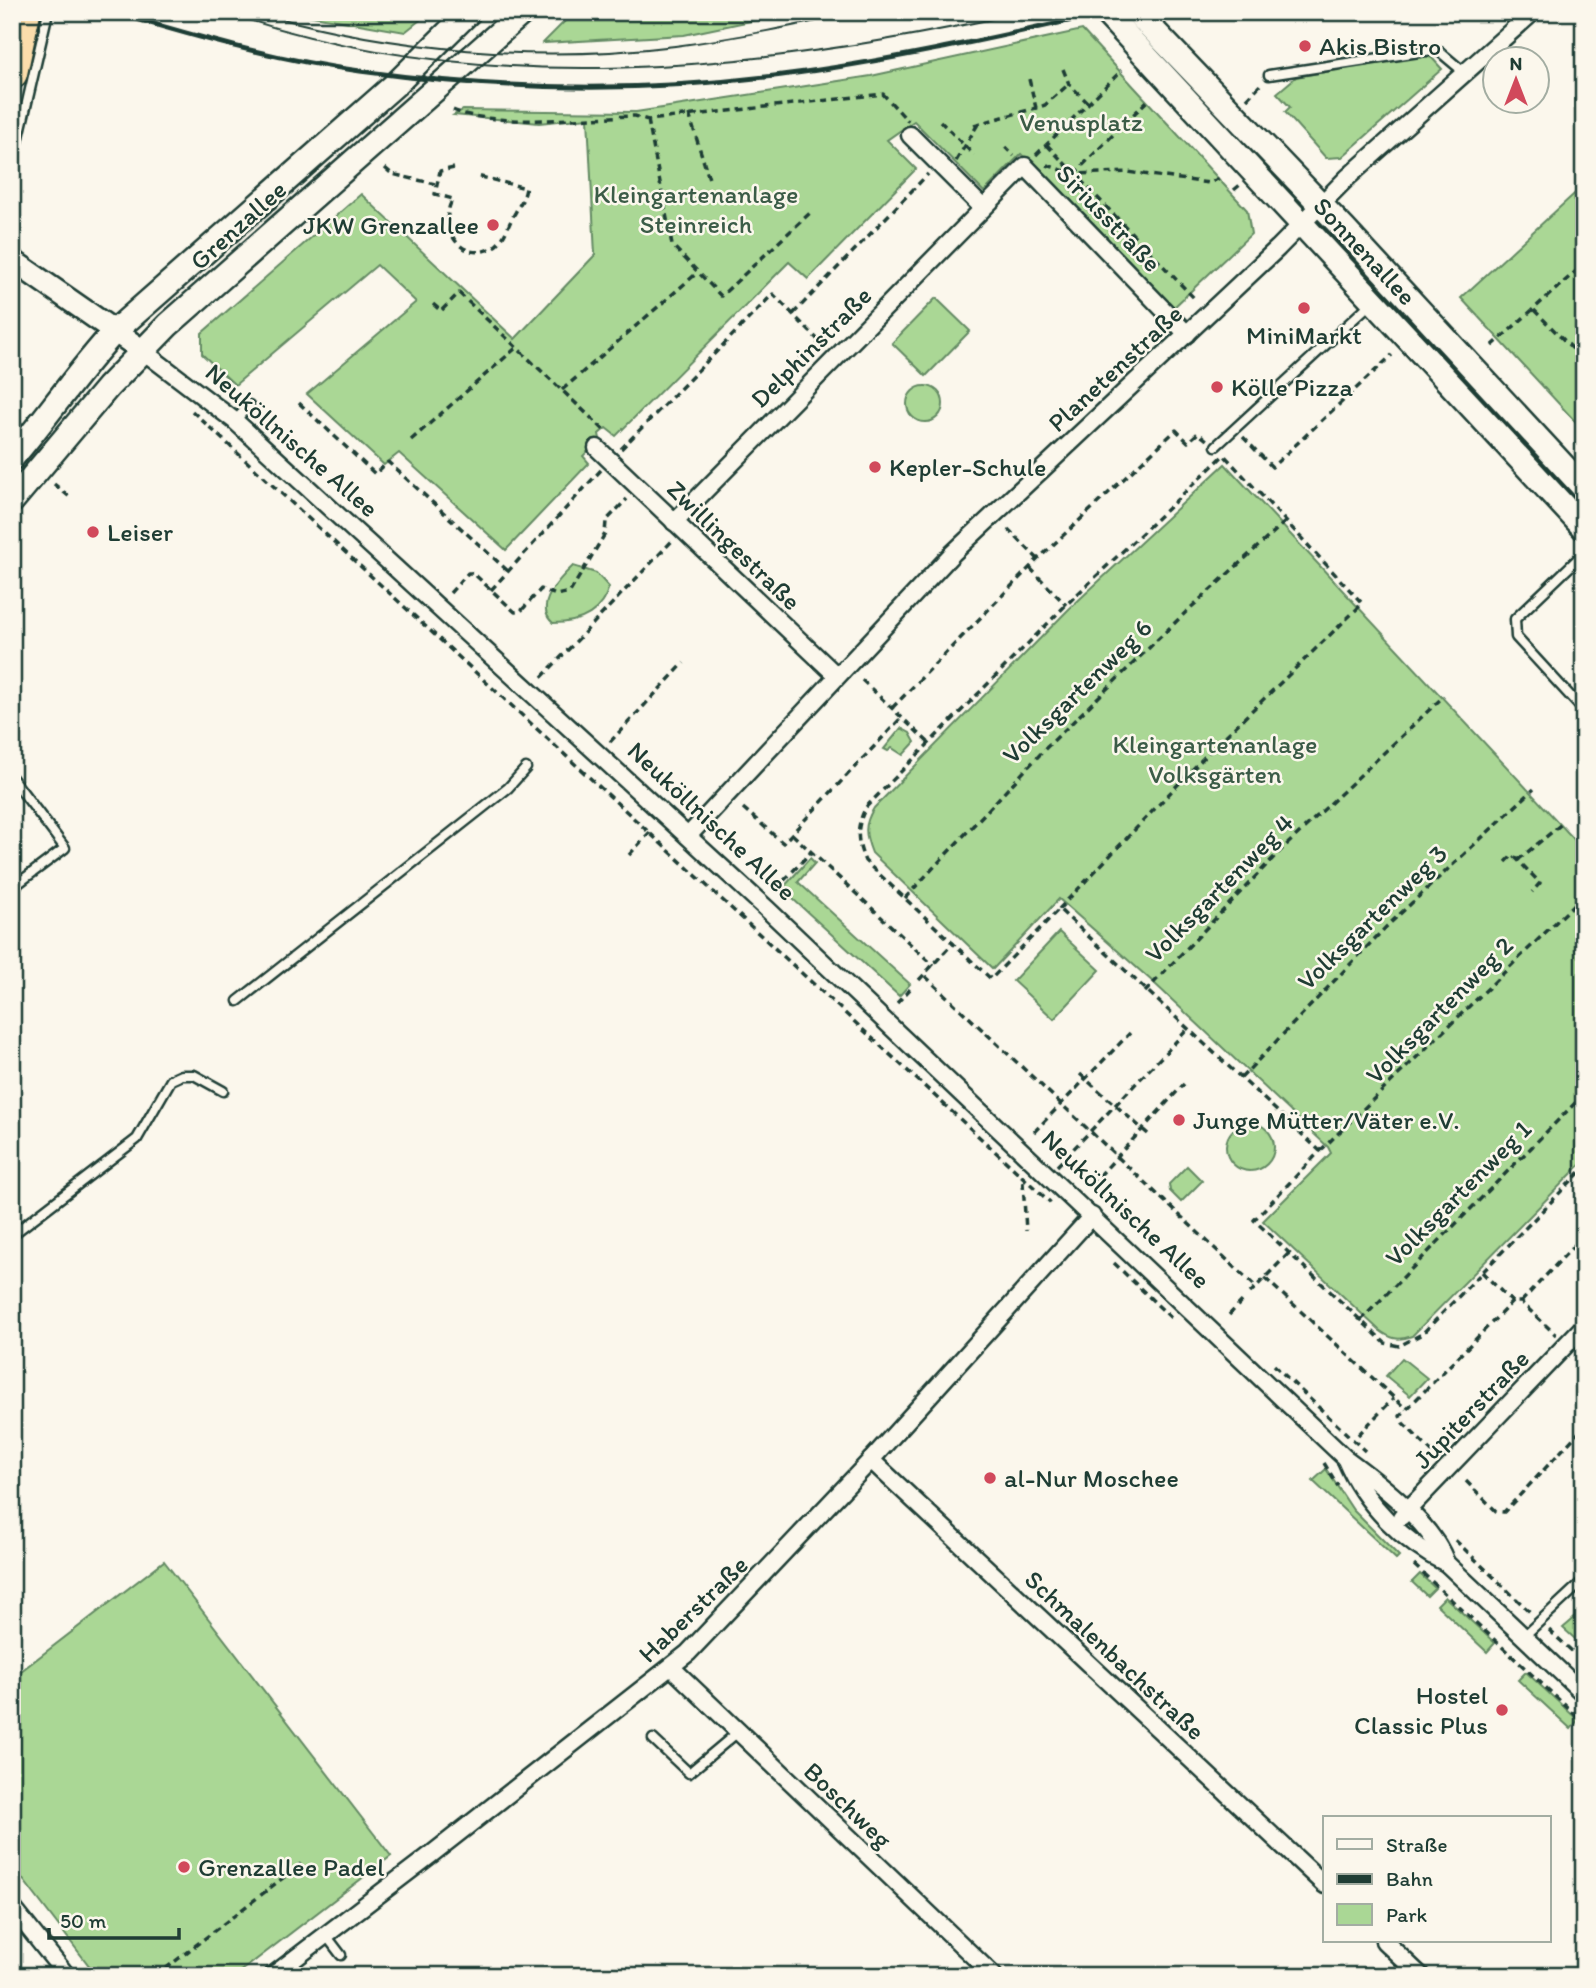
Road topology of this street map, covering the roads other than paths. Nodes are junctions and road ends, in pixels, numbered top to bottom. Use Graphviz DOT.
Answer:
graph roads {
  1 [pos="25,12"];
  2 [pos="48,12"];
  3 [pos="469,12"];
  4 [pos="1105,12"];
  5 [pos="1136,12"];
  6 [pos="1534,12"];
  7 [pos="514,15"];
  8 [pos="12,73"];
  9 [pos="1465,74"];
  10 [pos="1269,75"];
  11 [pos="910,129"];
  12 [pos="1020,162"];
  13 [pos="12,167"];
  14 [pos="1321,205"];
  15 [pos="983,208"];
  16 [pos="1301,225"];
  17 [pos="12,260"];
  18 [pos="1373,302"];
  19 [pos="115,331"];
  20 [pos="1186,334"];
  21 [pos="143,351"];
  22 [pos="249,405"];
  23 [pos="235,421"];
  24 [pos="1216,446"];
  25 [pos="597,448"];
  26 [pos="12,458"];
  27 [pos="1584,488"];
  28 [pos="12,501"];
  29 [pos="1584,528"];
  30 [pos="675,529"];
  31 [pos="1584,553"];
  32 [pos="837,676"];
  33 [pos="1584,711"];
  34 [pos="526,768"];
  35 [pos="12,778"];
  36 [pos="688,836"];
  37 [pos="12,888"];
  38 [pos="239,1001"];
  39 [pos="223,1091"];
  40 [pos="1092,1216"];
  41 [pos="12,1235"];
  42 [pos="1584,1326"];
  43 [pos="1345,1458"];
  44 [pos="871,1460"];
  45 [pos="1407,1511"];
  46 [pos="1394,1524"];
  47 [pos="1446,1563"];
  48 [pos="1584,1580"];
  49 [pos="1523,1637"];
  50 [pos="671,1667"];
  51 [pos="1584,1693"];
  52 [pos="738,1732"];
  53 [pos="653,1739"];
  54 [pos="1323,1883"];
  55 [pos="12,1907"];
  56 [pos="325,1934"];
  57 [pos="1385,1942"];
  58 [pos="341,1955"];
  59 [pos="67,1976"];
  60 [pos="272,1976"];
  61 [pos="994,1976"];
  62 [pos="1422,1976"];
  1 -- 8 [label="highway"];
  2 -- 13 [label="lane"];
  3 -- 19 [label="main road, Grenzallee"];
  4 -- 16 [label="main road, Sonnenallee"];
  5 -- 14 [label="main road, Sonnenallee"];
  6 -- 9 [label="street, Planetenstraße"];
  7 -- 21 [label="main road, Grenzallee"];
  9 -- 10 [label="lane"];
  9 -- 14 [label="street, Planetenstraße"];
  11 -- 15 [label="street"];
  12 -- 15 [label="street, Delphinstraße"];
  12 -- 20 [label="street, Siriusstraße"];
  14 -- 16 [label="street, Planetenstraße"];
  14 -- 27 [label="main road, Sonnenallee"];
  15 -- 30 [label="street, Delphinstraße"];
  16 -- 18 [label="main road, Sonnenallee"];
  16 -- 20 [label="street, Planetenstraße"];
  17 -- 19 [label="street, Neuköllnische Allee"];
  18 -- 24 [label="lane"];
  18 -- 29 [label="main road, Sonnenallee"];
  19 -- 21 [label="street, Neuköllnische Allee"];
  19 -- 26 [label="main road, Grenzallee"];
  20 -- 32 [label="street, Planetenstraße"];
  21 -- 23 [label="street, Neuköllnische Allee"];
  21 -- 28 [label="main road, Grenzallee"];
  22 -- 23 [label="lane"];
  23 -- 36 [label="street, Neuköllnische Allee"];
  25 -- 30 [label="street, Zwillingestraße"];
  30 -- 32 [label="street, Zwillingestraße"];
  31 -- 33 [label="lane"];
  32 -- 36 [label="street, Planetenstraße"];
  34 -- 38 [label="lane"];
  35 -- 37 [label="lane"];
  36 -- 40 [label="street, Neuköllnische Allee"];
  39 -- 41 [label="lane"];
  40 -- 43 [label="street, Neuköllnische Allee"];
  40 -- 44 [label="street, Haberstraße"];
  42 -- 45 [label="street, Jupiterstraße"];
  43 -- 45 [label="street, Neuköllnische Allee"];
  43 -- 46 [label="street, Neuköllnische Allee"];
  44 -- 50 [label="street, Haberstraße"];
  44 -- 54 [label="street, Schmalenbachstraße"];
  45 -- 46 [label="street, Jupiterstraße"];
  45 -- 47 [label="street, Neuköllnische Allee"];
  46 -- 47 [label="street, Neuköllnische Allee"];
  47 -- 49 [label="street, Neuköllnische Allee"];
  48 -- 49 [label="lane"];
  49 -- 51 [label="street, Neuköllnische Allee"];
  50 -- 52 [label="street, Boschweg"];
  50 -- 56 [label="street, Haberstraße"];
  52 -- 53 [label="lane"];
  52 -- 61 [label="street, Boschweg"];
  55 -- 59 [label="street"];
  56 -- 58 [label="lane"];
  56 -- 60 [label="street, Haberstraße"];
  57 -- 62 [label="street"];
}
